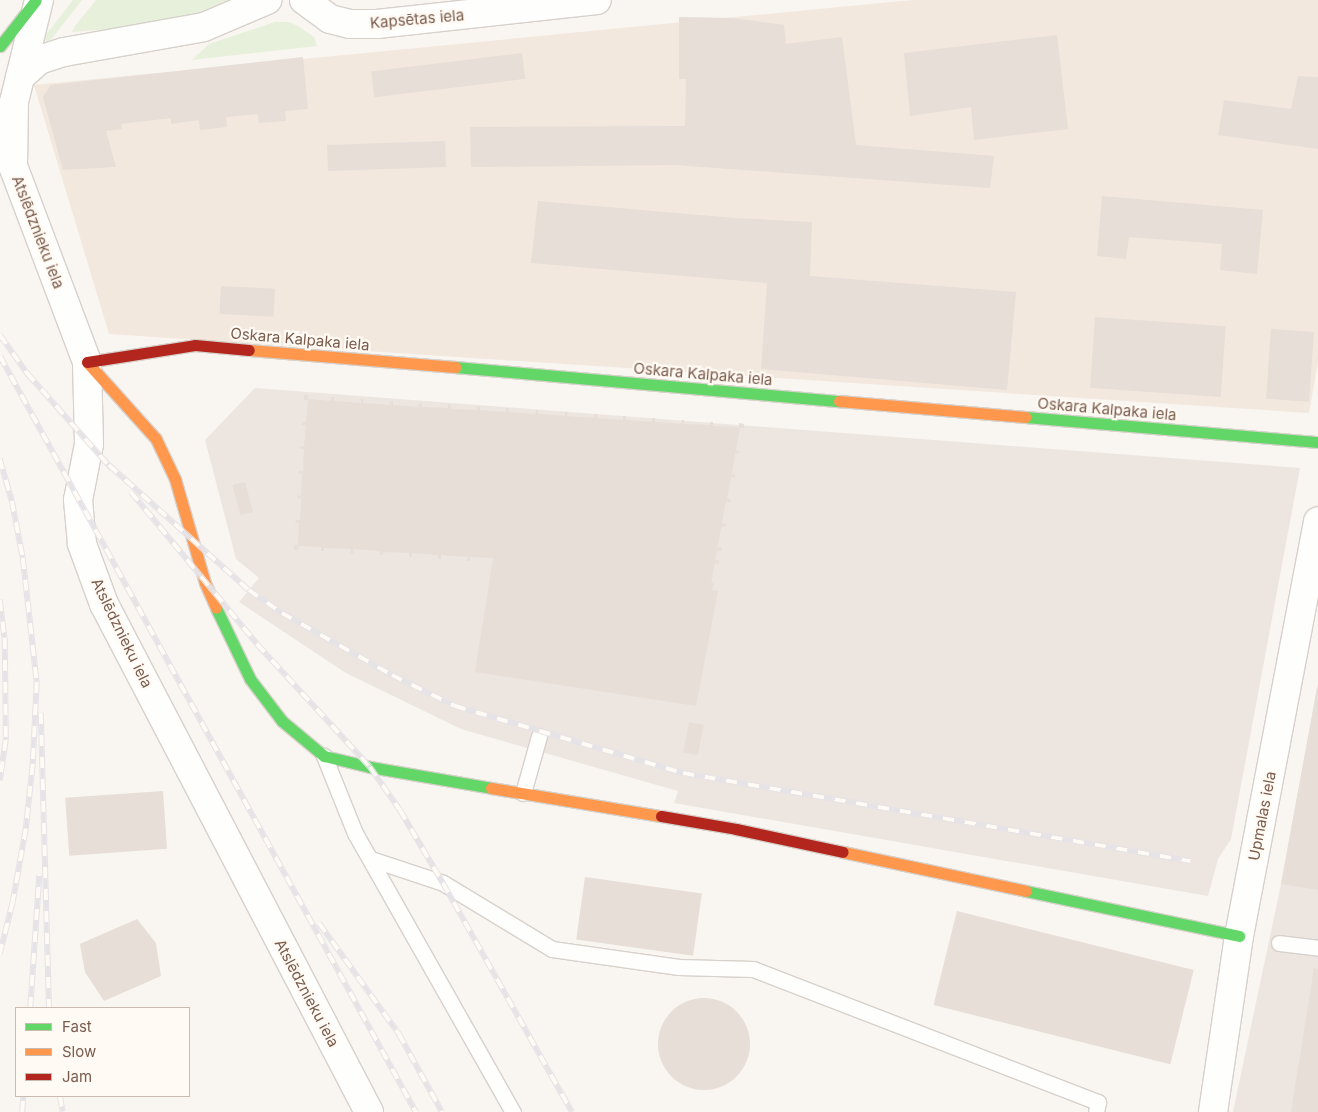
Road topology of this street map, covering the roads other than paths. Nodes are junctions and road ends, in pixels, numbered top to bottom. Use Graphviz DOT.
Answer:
graph roads {
  1 [pos="38,0"];
  2 [pos="267,0"];
  3 [pos="304,0"];
  4 [pos="597,0"];
  5 [pos="0,46"];
  6 [pos="20,77"];
  7 [pos="6,156"];
  8 [pos="87,362"];
  9 [pos="1318,442"];
  10 [pos="1318,520"];
  11 [pos="539,736"];
  12 [pos="324,756"];
  13 [pos="523,793"];
  14 [pos="371,859"];
  15 [pos="1239,936"];
  16 [pos="1279,942"];
  17 [pos="1318,948"];
  18 [pos="369,1112"];
  19 [pos="513,1112"];
  20 [pos="1096,1112"];
  21 [pos="1213,1112"];
  1 -- 5 [label="street"];
  1 -- 6 [label="street, Atslēdznieku iela"];
  2 -- 6 [label="street"];
  3 -- 4 [label="street, Kapsētas iela"];
  6 -- 7 [label="street, Atslēdznieku iela"];
  7 -- 8 [label="street, Atslēdznieku iela"];
  8 -- 9 [label="street, Oskara Kalpaka iela"];
  8 -- 12 [label="street"];
  8 -- 18 [label="street, Atslēdznieku iela"];
  10 -- 15 [label="street, Upmalas iela"];
  11 -- 13 [label="lane"];
  12 -- 13 [label="street"];
  12 -- 14 [label="lane"];
  13 -- 15 [label="street"];
  14 -- 19 [label="lane"];
  14 -- 20 [label="lane"];
  15 -- 21 [label="street, Upmalas iela"];
  16 -- 17 [label="lane"];
}
